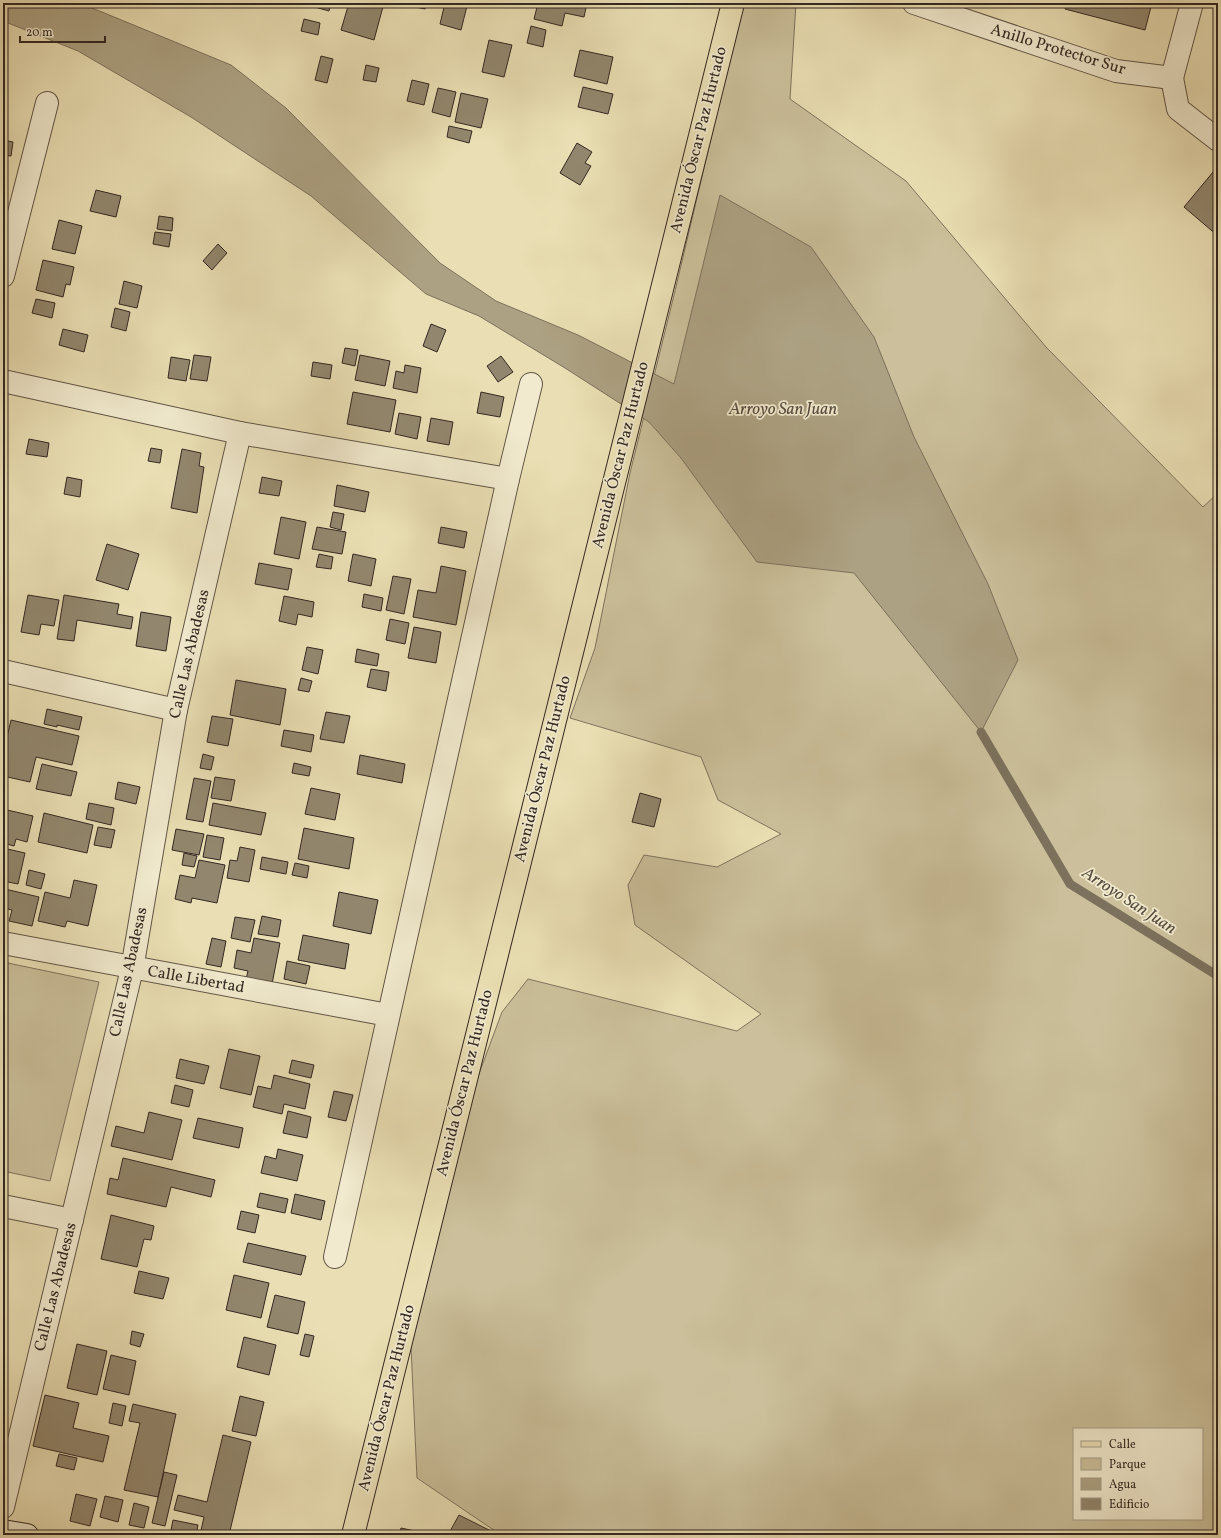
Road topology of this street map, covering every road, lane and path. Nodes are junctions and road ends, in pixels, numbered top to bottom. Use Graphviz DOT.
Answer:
graph roads {
  1 [pos="733,3"];
  2 [pos="914,3"];
  3 [pos="1192,3"];
  4 [pos="1172,78"];
  5 [pos="47,103"];
  6 [pos="1218,140"];
  7 [pos="3,276"];
  8 [pos="3,381"];
  9 [pos="531,384"];
  10 [pos="240,433"];
  11 [pos="508,479"];
  12 [pos="3,671"];
  13 [pos="176,710"];
  14 [pos="3,944"];
  15 [pos="132,969"];
  16 [pos="388,1015"];
  17 [pos="3,1206"];
  18 [pos="72,1220"];
  19 [pos="335,1257"];
  20 [pos="3,1507"];
  21 [pos="3,1531"];
  22 [pos="27,1535"];
  23 [pos="353,1535"];
  1 -- 23 [label="main road, Avenida Óscar Paz Hurtado"];
  2 -- 4 [label="street, Anillo Protector Sur"];
  3 -- 4 [label="street"];
  4 -- 6 [label="street"];
  5 -- 7 [label="street"];
  8 -- 10 [label="street"];
  9 -- 11 [label="street"];
  10 -- 11 [label="street"];
  10 -- 13 [label="street, Calle Las Abadesas"];
  11 -- 16 [label="street"];
  12 -- 13 [label="street"];
  13 -- 15 [label="street, Calle Las Abadesas"];
  14 -- 15 [label="street, Calle Libertad"];
  15 -- 16 [label="street, Calle Libertad"];
  15 -- 18 [label="street, Calle Las Abadesas"];
  16 -- 19 [label="street"];
  17 -- 18 [label="street"];
  18 -- 20 [label="street, Calle Las Abadesas"];
  21 -- 22 [label="street"];
}
